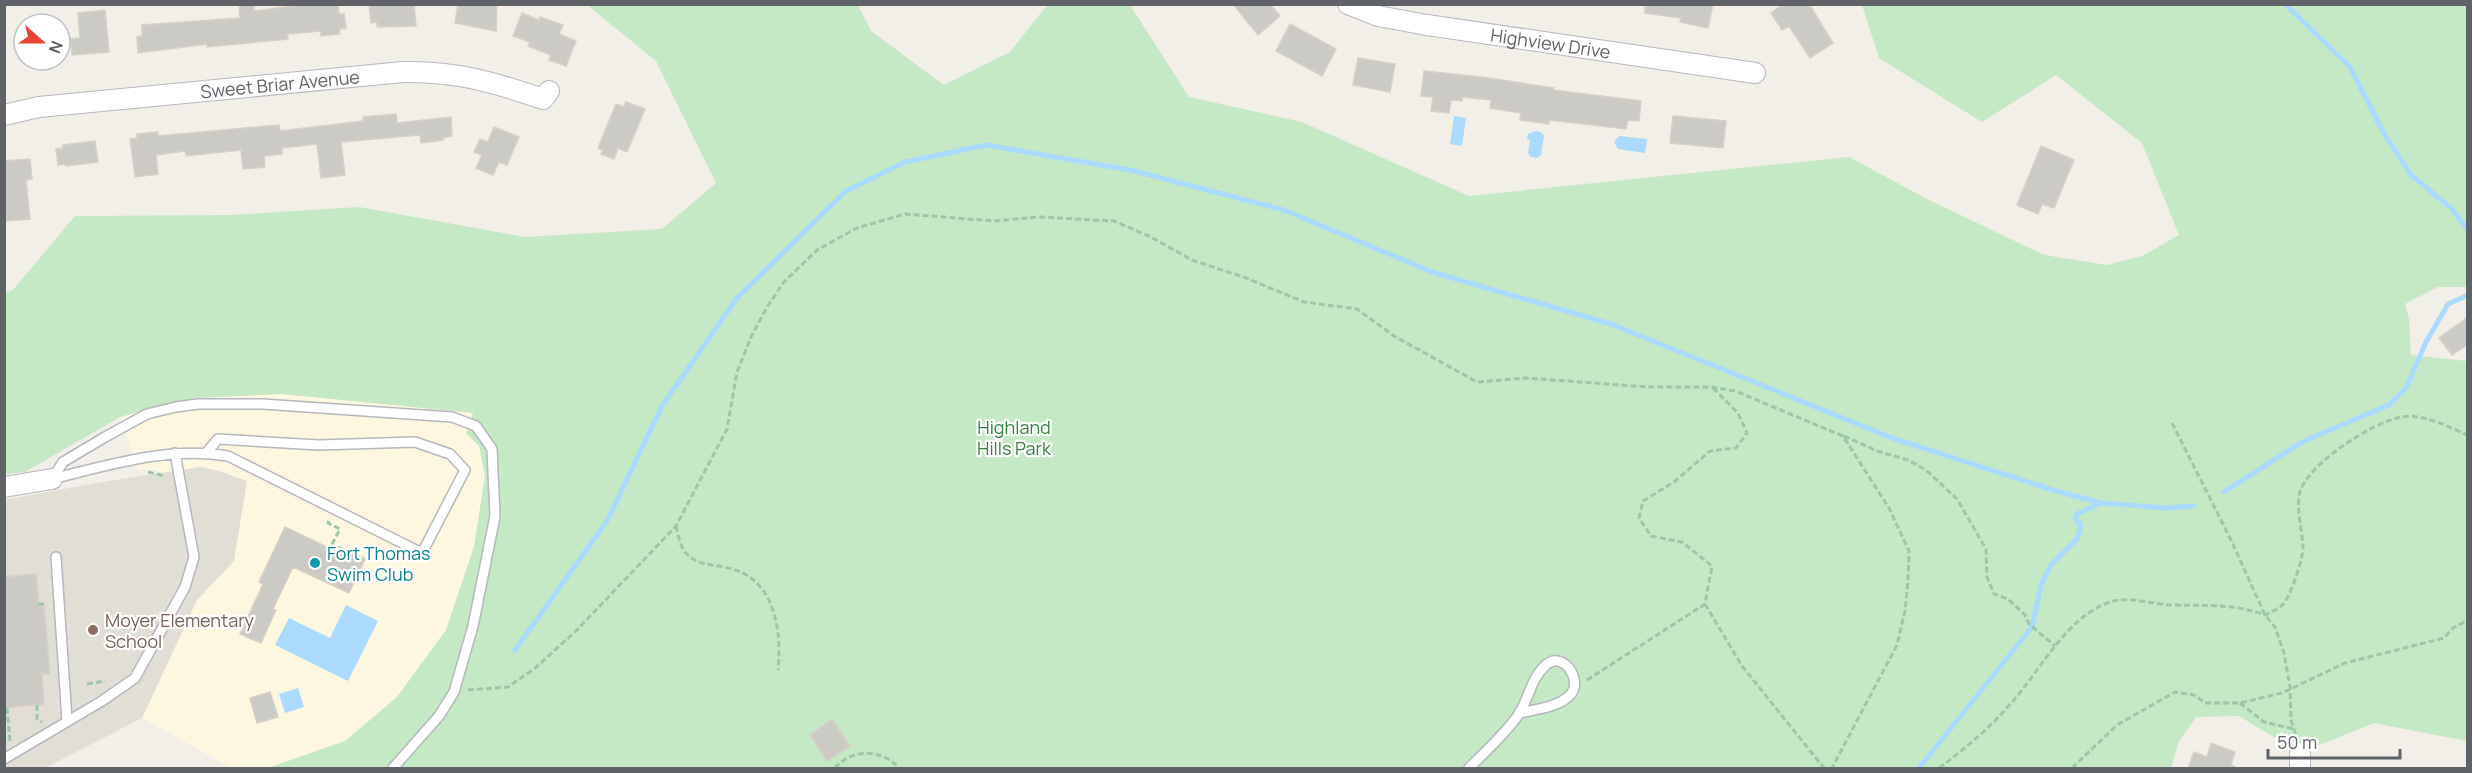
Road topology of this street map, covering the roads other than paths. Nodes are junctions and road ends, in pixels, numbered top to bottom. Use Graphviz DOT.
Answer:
graph roads {
  1 [pos="1348,4"];
  2 [pos="1755,73"];
  3 [pos="549,91"];
  4 [pos="4,115"];
  5 [pos="207,452"];
  6 [pos="175,453"];
  7 [pos="52,479"];
  8 [pos="4,487"];
  9 [pos="56,557"];
  10 [pos="1519,713"];
  11 [pos="67,720"];
  12 [pos="4,759"];
  13 [pos="393,768"];
  14 [pos="1469,768"];
  1 -- 2 [label="street, Highview Drive"];
  3 -- 4 [label="street, Sweet Briar Avenue"];
  5 -- 5 [label="lane"];
  5 -- 6 [label="lane"];
  6 -- 7 [label="lane"];
  6 -- 11 [label="lane"];
  7 -- 8 [label="street"];
  7 -- 13 [label="lane"];
  9 -- 11 [label="lane"];
  10 -- 10 [label="lane"];
  10 -- 14 [label="lane"];
  11 -- 12 [label="lane"];
}
